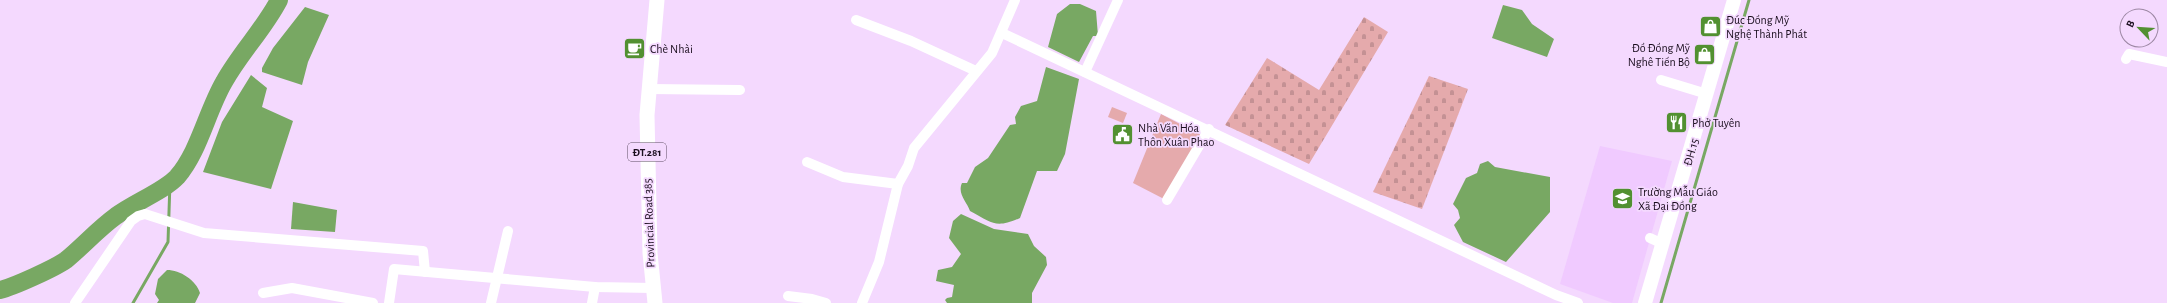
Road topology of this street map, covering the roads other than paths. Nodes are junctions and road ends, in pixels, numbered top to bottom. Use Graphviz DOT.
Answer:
graph roads {
  1 [pos="657,0"];
  2 [pos="1015,0"];
  3 [pos="1118,0"];
  4 [pos="1734,0"];
  5 [pos="856,20"];
  6 [pos="1002,33"];
  7 [pos="2126,59"];
  8 [pos="2167,62"];
  9 [pos="976,71"];
  10 [pos="1085,72"];
  11 [pos="1661,80"];
  12 [pos="650,89"];
  13 [pos="740,90"];
  14 [pos="1707,94"];
  15 [pos="1209,129"];
  16 [pos="807,162"];
  17 [pos="898,184"];
  18 [pos="1167,200"];
  19 [pos="508,231"];
  20 [pos="1650,238"];
  21 [pos="1663,244"];
  22 [pos="425,272"];
  23 [pos="496,278"];
  24 [pos="595,287"];
  25 [pos="263,293"];
  26 [pos="654,296"];
  27 [pos="788,296"];
  28 [pos="75,303"];
  29 [pos="373,303"];
  30 [pos="389,303"];
  31 [pos="491,303"];
  32 [pos="592,303"];
  33 [pos="826,303"];
  34 [pos="862,303"];
  35 [pos="1578,303"];
  36 [pos="1645,303"];
  1 -- 12 [label="main road, Provincial Road 385 / ĐT.281"];
  2 -- 6 [label="street"];
  3 -- 10 [label="street"];
  4 -- 14 [label="main road, ĐH.15 / ĐH.15"];
  5 -- 9 [label="street"];
  6 -- 9 [label="street"];
  6 -- 10 [label="street"];
  7 -- 8 [label="street"];
  9 -- 17 [label="street"];
  10 -- 15 [label="street"];
  11 -- 14 [label="street"];
  12 -- 13 [label="street"];
  12 -- 26 [label="main road, Provincial Road 385 / ĐT.281"];
  14 -- 21 [label="main road, ĐH.15 / ĐH.15"];
  15 -- 18 [label="street"];
  15 -- 35 [label="street"];
  16 -- 17 [label="street"];
  17 -- 34 [label="street"];
  19 -- 23 [label="street"];
  20 -- 21 [label="street"];
  21 -- 36 [label="main road, ĐH.15 / ĐH.15"];
  22 -- 23 [label="street"];
  22 -- 28 [label="street"];
  22 -- 30 [label="street"];
  23 -- 24 [label="street"];
  23 -- 31 [label="street"];
  24 -- 26 [label="street"];
  24 -- 32 [label="street"];
  25 -- 29 [label="street"];
  27 -- 33 [label="street"];
}
